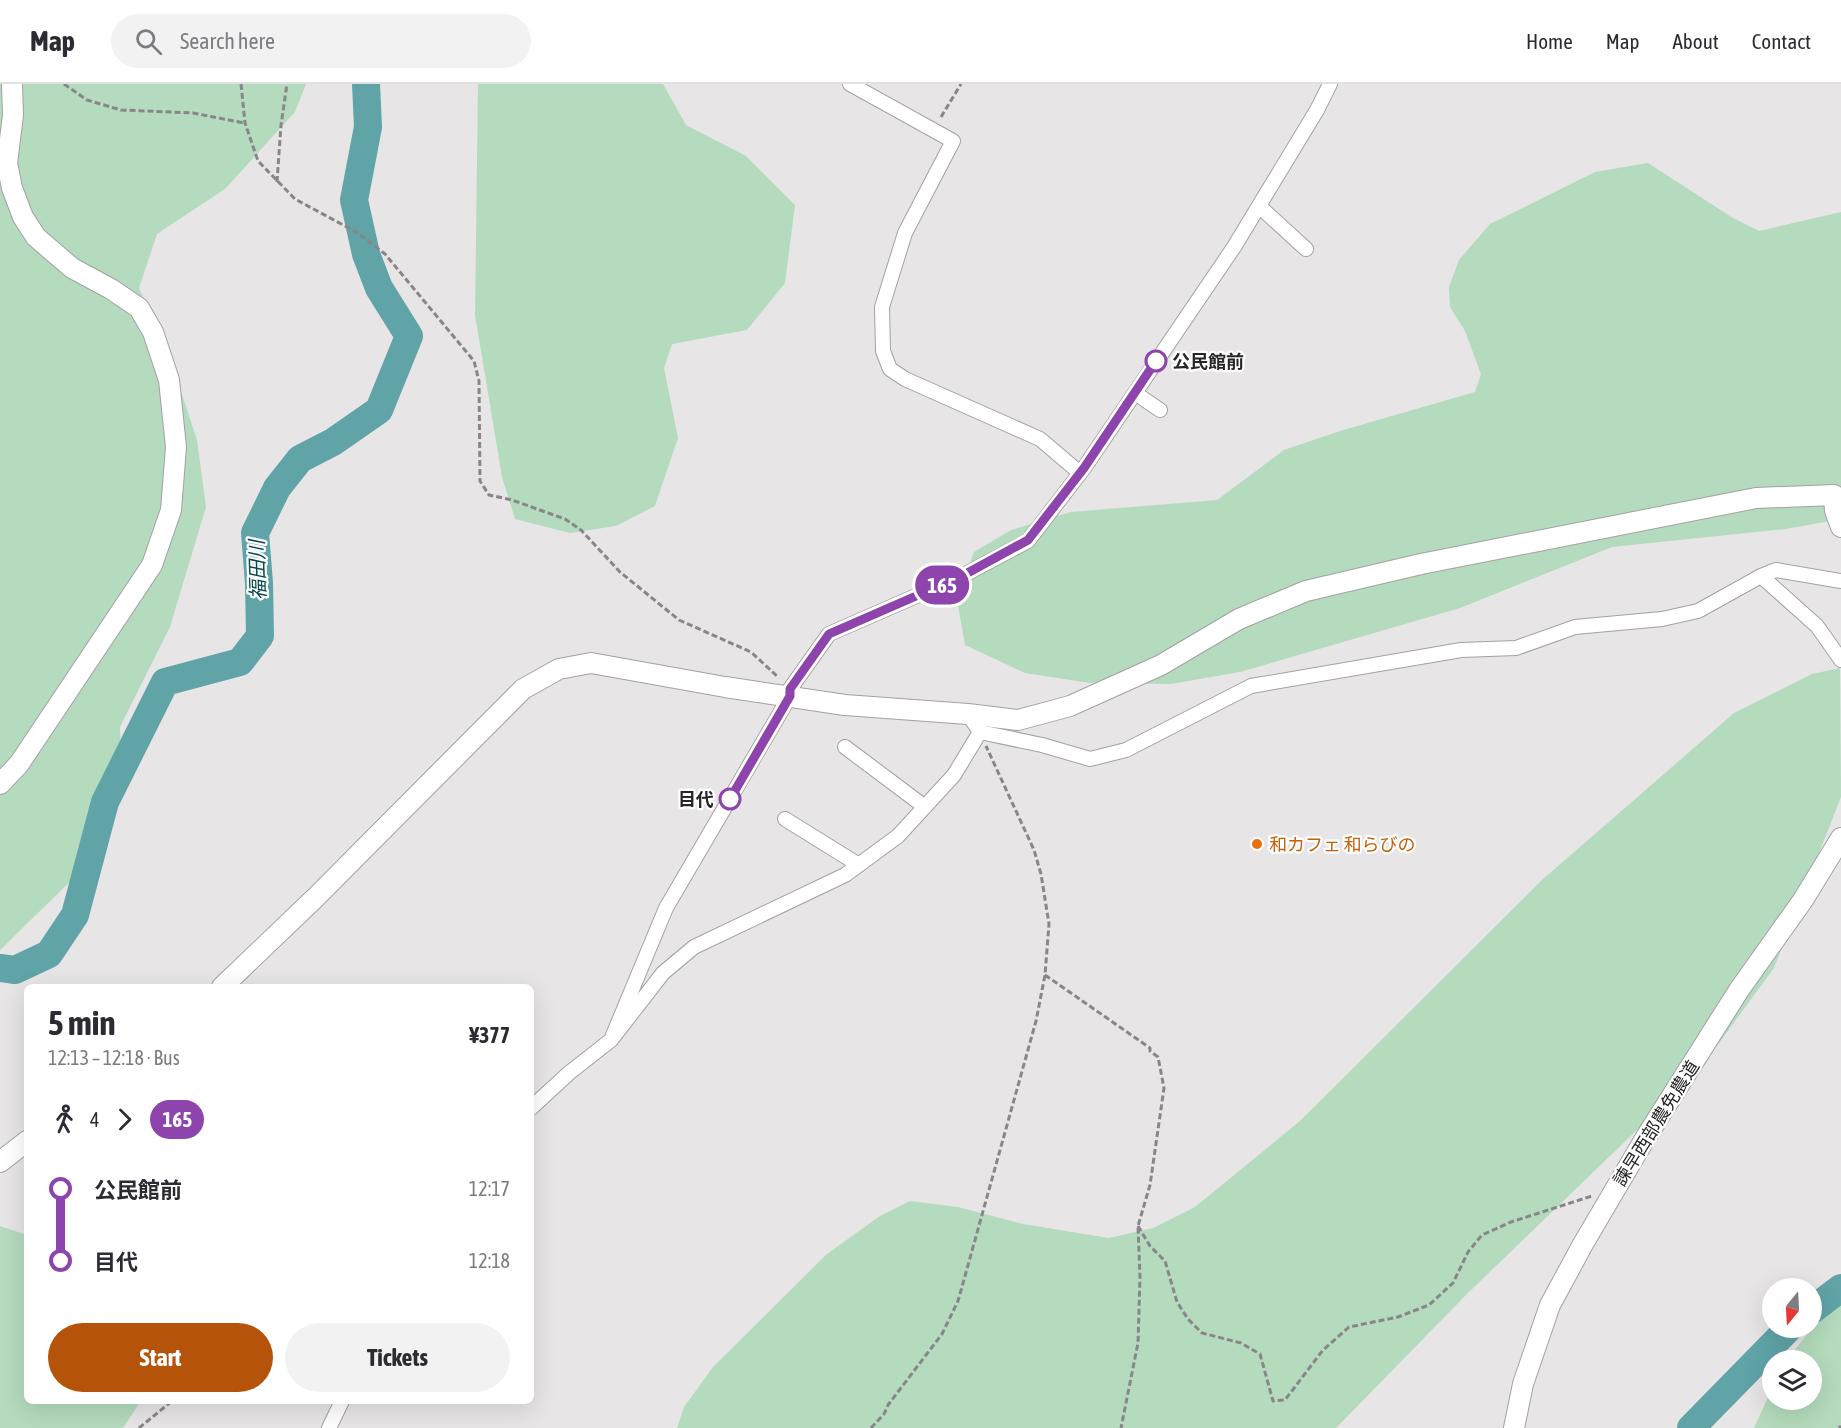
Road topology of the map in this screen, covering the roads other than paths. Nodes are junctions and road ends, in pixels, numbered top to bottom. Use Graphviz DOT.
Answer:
graph roads {
  1 [pos="12,84"];
  2 [pos="850,84"];
  3 [pos="1330,84"];
  4 [pos="1258,206"];
  5 [pos="1306,249"];
  6 [pos="1135,393"];
  7 [pos="1160,410"];
  8 [pos="1080,473"];
  9 [pos="1838,507"];
  10 [pos="1761,576"];
  11 [pos="1841,581"];
  12 [pos="1841,660"];
  13 [pos="790,692"];
  14 [pos="968,714"];
  15 [pos="980,732"];
  16 [pos="845,747"];
  17 [pos="0,784"];
  18 [pos="925,807"];
  19 [pos="785,819"];
  20 [pos="1841,838"];
  21 [pos="859,865"];
  22 [pos="225,984"];
  23 [pos="611,1040"];
  24 [pos="534,1105"];
  25 [pos="24,1143"];
  26 [pos="0,1162"];
  27 [pos="341,1404"];
  28 [pos="329,1428"];
  29 [pos="1514,1428"];
  1 -- 17 [label="street"];
  2 -- 8 [label="street"];
  3 -- 4 [label="street"];
  4 -- 5 [label="street"];
  4 -- 6 [label="street"];
  6 -- 7 [label="street"];
  6 -- 8 [label="street"];
  8 -- 13 [label="street"];
  9 -- 14 [label="street"];
  10 -- 11 [label="street"];
  10 -- 12 [label="street"];
  10 -- 15 [label="street"];
  13 -- 14 [label="street"];
  13 -- 22 [label="street"];
  13 -- 23 [label="street"];
  14 -- 15 [label="street"];
  15 -- 18 [label="street"];
  16 -- 18 [label="street"];
  18 -- 21 [label="street"];
  19 -- 21 [label="street"];
  20 -- 29 [label="street, 諫早西部農免農道"];
  21 -- 23 [label="street"];
  23 -- 24 [label="street"];
  25 -- 26 [label="street"];
  27 -- 28 [label="street"];
}
